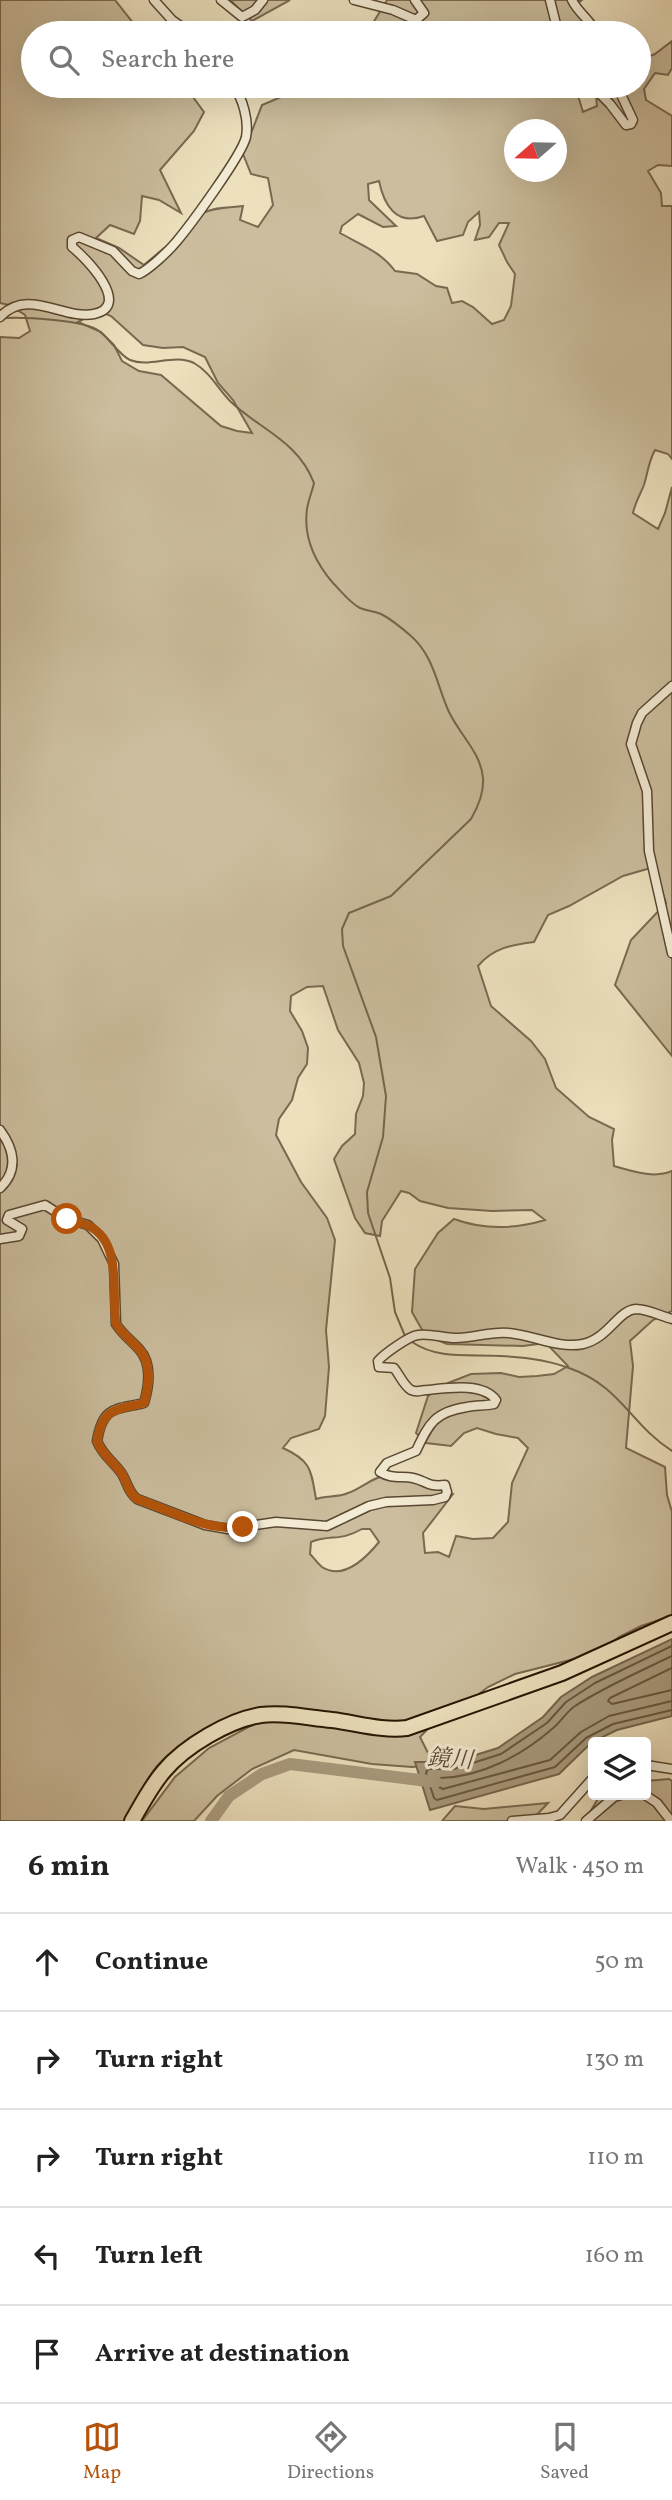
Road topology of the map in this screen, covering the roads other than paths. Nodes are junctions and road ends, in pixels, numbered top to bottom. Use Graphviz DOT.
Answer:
graph roads {
  1 [pos="154,0"];
  2 [pos="220,0"];
  3 [pos="263,0"];
  4 [pos="354,0"];
  5 [pos="415,0"];
  6 [pos="550,0"];
  7 [pos="572,0"];
  8 [pos="173,21"];
  9 [pos="555,21"];
  10 [pos="587,21"];
  11 [pos="239,98"];
  12 [pos="604,98"];
  13 [pos="624,98"];
  14 [pos="0,317"];
  15 [pos="672,686"];
  16 [pos="672,953"];
  17 [pos="0,1130"];
  18 [pos="0,1188"];
  19 [pos="0,1239"];
  20 [pos="672,1319"];
  21 [pos="672,1623"];
  22 [pos="651,1766"];
  23 [pos="672,1769"];
  24 [pos="588,1784"];
  25 [pos="651,1799"];
  26 [pos="610,1800"];
  27 [pos="132,1821"];
  28 [pos="509,1821"];
  29 [pos="586,1821"];
  30 [pos="671,1821"];
  1 -- 8 [label="street"];
  2 -- 3 [label="street"];
  4 -- 5 [label="street"];
  6 -- 9 [label="street"];
  7 -- 10 [label="street"];
  11 -- 14 [label="street"];
  12 -- 13 [label="street"];
  15 -- 16 [label="street"];
  17 -- 18 [label="street"];
  19 -- 20 [label="street"];
  21 -- 27 [label="main road"];
  22 -- 23 [label="street"];
  24 -- 28 [label="street"];
  25 -- 30 [label="street"];
  26 -- 29 [label="street"];
}
